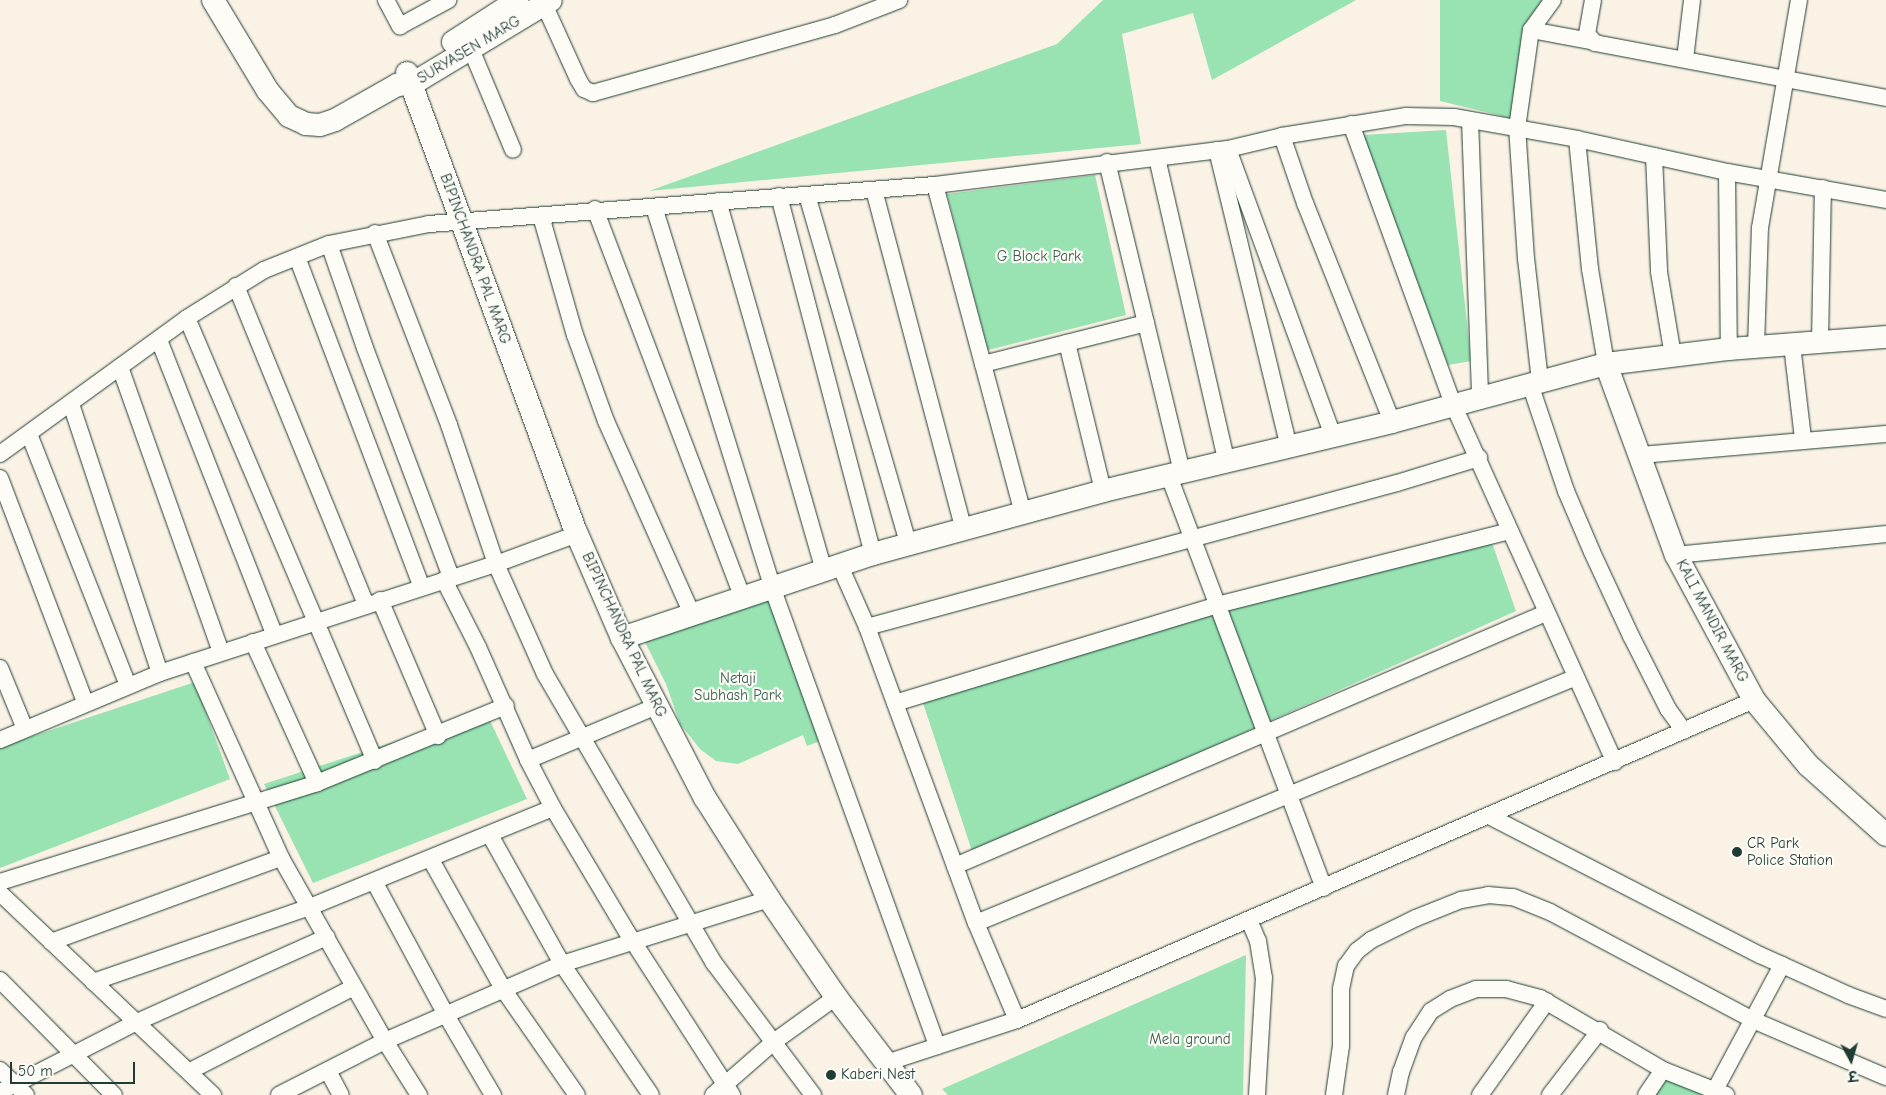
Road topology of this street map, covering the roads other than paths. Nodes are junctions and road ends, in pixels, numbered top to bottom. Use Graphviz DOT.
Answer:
graph roads {
  1 [pos="213,0"];
  2 [pos="386,0"];
  3 [pos="448,0"];
  4 [pos="518,0"];
  5 [pos="899,0"];
  6 [pos="1553,0"];
  7 [pos="1593,0"];
  8 [pos="1692,0"];
  9 [pos="1799,0"];
  10 [pos="548,2"];
  11 [pos="1531,30"];
  12 [pos="1591,41"];
  13 [pos="471,49"];
  14 [pos="1684,59"];
  15 [pos="1787,78"];
  16 [pos="405,80"];
  17 [pos="1886,98"];
  18 [pos="1470,120"];
  19 [pos="1351,124"];
  20 [pos="1517,128"];
  21 [pos="1282,136"];
  22 [pos="1577,139"];
  23 [pos="513,150"];
  24 [pos="1222,150"];
  25 [pos="1654,156"];
  26 [pos="1157,158"];
  27 [pos="1107,162"];
  28 [pos="1727,172"];
  29 [pos="1768,179"];
  30 [pos="935,185"];
  31 [pos="1823,188"];
  32 [pos="874,190"];
  33 [pos="779,196"];
  34 [pos="807,196"];
  35 [pos="1886,200"];
  36 [pos="718,201"];
  37 [pos="654,207"];
  38 [pos="595,209"];
  39 [pos="541,216"];
  40 [pos="462,224"];
  41 [pos="375,233"];
  42 [pos="329,244"];
  43 [pos="297,257"];
  44 [pos="236,286"];
  45 [pos="188,318"];
  46 [pos="1146,323"];
  47 [pos="1886,337"];
  48 [pos="159,340"];
  49 [pos="1820,342"];
  50 [pos="1067,343"];
  51 [pos="1792,345"];
  52 [pos="1756,347"];
  53 [pos="1729,349"];
  54 [pos="1673,356"];
  55 [pos="983,364"];
  56 [pos="1606,364"];
  57 [pos="120,368"];
  58 [pos="1535,382"];
  59 [pos="1480,397"];
  60 [pos="71,404"];
  61 [pos="1453,404"];
  62 [pos="1392,422"];
  63 [pos="29,434"];
  64 [pos="1886,434"];
  65 [pos="1333,436"];
  66 [pos="1802,439"];
  67 [pos="1289,447"];
  68 [pos="0,454"];
  69 [pos="1640,455"];
  70 [pos="1479,458"];
  71 [pos="1227,463"];
  72 [pos="1175,474"];
  73 [pos="0,478"];
  74 [pos="1104,491"];
  75 [pos="1023,514"];
  76 [pos="964,531"];
  77 [pos="1510,531"];
  78 [pos="577,534"];
  79 [pos="1886,534"];
  80 [pos="1190,538"];
  81 [pos="909,545"];
  82 [pos="873,554"];
  83 [pos="1676,555"];
  84 [pos="496,564"];
  85 [pos="832,569"];
  86 [pos="447,579"];
  87 [pos="772,587"];
  88 [pos="422,588"];
  89 [pos="742,596"];
  90 [pos="373,603"];
  91 [pos="1216,605"];
  92 [pos="691,612"];
  93 [pos="1546,613"];
  94 [pos="314,622"];
  95 [pos="867,628"];
  96 [pos="274,634"];
  97 [pos="622,638"];
  98 [pos="253,642"];
  99 [pos="221,652"];
  100 [pos="193,662"];
  101 [pos="0,668"];
  102 [pos="160,673"];
  103 [pos="1574,678"];
  104 [pos="128,685"];
  105 [pos="1754,700"];
  106 [pos="85,702"];
  107 [pos="894,704"];
  108 [pos="506,706"];
  109 [pos="657,706"];
  110 [pos="25,729"];
  111 [pos="1684,731"];
  112 [pos="1267,732"];
  113 [pos="438,736"];
  114 [pos="581,737"];
  115 [pos="0,740"];
  116 [pos="528,760"];
  117 [pos="375,761"];
  118 [pos="1615,762"];
  119 [pos="317,783"];
  120 [pos="1290,795"];
  121 [pos="256,803"];
  122 [pos="553,808"];
  123 [pos="1491,817"];
  124 [pos="1886,835"];
  125 [pos="490,836"];
  126 [pos="281,858"];
  127 [pos="431,860"];
  128 [pos="954,866"];
  129 [pos="0,882"];
  130 [pos="375,883"];
  131 [pos="1324,888"];
  132 [pos="0,893"];
  133 [pos="769,899"];
  134 [pos="6,907"];
  135 [pos="310,907"];
  136 [pos="1249,920"];
  137 [pos="976,923"];
  138 [pos="689,924"];
  139 [pos="327,936"];
  140 [pos="633,941"];
  141 [pos="51,942"];
  142 [pos="562,964"];
  143 [pos="1782,965"];
  144 [pos="0,980"];
  145 [pos="93,982"];
  146 [pos="354,987"];
  147 [pos="503,989"];
  148 [pos="836,997"];
  149 [pos="1547,1002"];
  150 [pos="1886,1009"];
  151 [pos="446,1016"];
  152 [pos="1017,1020"];
  153 [pos="1753,1020"];
  154 [pos="137,1022"];
  155 [pos="1600,1030"];
  156 [pos="385,1041"];
  157 [pos="775,1042"];
  158 [pos="937,1046"];
  159 [pos="73,1055"];
  160 [pos="886,1063"];
  161 [pos="0,1070"];
  162 [pos="1664,1070"];
  163 [pos="190,1071"];
  164 [pos="328,1071"];
  165 [pos="1886,1077"];
  166 [pos="13,1091"];
  167 [pos="723,1092"];
  168 [pos="1721,1093"];
  169 [pos="1262,1094"];
  170 [pos="114,1095"];
  171 [pos="213,1095"];
  172 [pos="279,1095"];
  173 [pos="341,1095"];
  174 [pos="419,1095"];
  175 [pos="493,1095"];
  176 [pos="577,1095"];
  177 [pos="651,1095"];
  178 [pos="813,1095"];
  179 [pos="911,1095"];
  180 [pos="1334,1095"];
  181 [pos="1396,1095"];
  182 [pos="1480,1095"];
  183 [pos="1550,1095"];
  184 [pos="1646,1095"];
  1 -- 16 [label="street"];
  2 -- 3 [label="street"];
  4 -- 16 [label="street, SURYASEN MARG"];
  5 -- 10 [label="street"];
  6 -- 11 [label="street"];
  7 -- 12 [label="street"];
  8 -- 14 [label="street"];
  9 -- 15 [label="street"];
  10 -- 13 [label="street, SURYASEN MARG"];
  11 -- 12 [label="street"];
  11 -- 20 [label="street"];
  12 -- 14 [label="street"];
  13 -- 16 [label="street, SURYASEN MARG"];
  13 -- 23 [label="street"];
  14 -- 15 [label="street"];
  15 -- 17 [label="street"];
  15 -- 29 [label="street"];
  16 -- 40 [label="street, BIPINCHANDRA PAL MARG"];
  18 -- 19 [label="street"];
  18 -- 20 [label="street"];
  18 -- 59 [label="street"];
  19 -- 21 [label="street"];
  19 -- 61 [label="street"];
  20 -- 22 [label="street"];
  20 -- 58 [label="street"];
  21 -- 24 [label="street"];
  21 -- 62 [label="street"];
  22 -- 25 [label="street"];
  22 -- 56 [label="street"];
  24 -- 26 [label="street"];
  24 -- 65 [label="street"];
  24 -- 67 [label="street"];
  25 -- 28 [label="street"];
  25 -- 54 [label="street"];
  26 -- 27 [label="street"];
  26 -- 71 [label="street"];
  27 -- 30 [label="street"];
  27 -- 46 [label="street"];
  28 -- 29 [label="street"];
  28 -- 53 [label="street"];
  29 -- 31 [label="street"];
  29 -- 52 [label="street"];
  30 -- 32 [label="street"];
  30 -- 55 [label="street"];
  31 -- 35 [label="street"];
  31 -- 49 [label="street"];
  32 -- 34 [label="street"];
  32 -- 76 [label="street"];
  33 -- 34 [label="street"];
  33 -- 36 [label="street"];
  33 -- 82 [label="street"];
  34 -- 81 [label="street"];
  36 -- 37 [label="street"];
  36 -- 85 [label="street"];
  37 -- 38 [label="street"];
  37 -- 87 [label="street"];
  38 -- 39 [label="street"];
  38 -- 89 [label="street"];
  39 -- 40 [label="street"];
  39 -- 92 [label="street"];
  40 -- 41 [label="street"];
  40 -- 78 [label="street, BIPINCHANDRA PAL MARG"];
  41 -- 42 [label="street"];
  41 -- 84 [label="street"];
  42 -- 43 [label="street"];
  42 -- 86 [label="street"];
  43 -- 44 [label="street"];
  43 -- 88 [label="street"];
  44 -- 45 [label="street"];
  44 -- 90 [label="street"];
  45 -- 48 [label="street"];
  45 -- 94 [label="street"];
  46 -- 50 [label="street"];
  46 -- 72 [label="street"];
  47 -- 49 [label="street"];
  48 -- 57 [label="street"];
  48 -- 96 [label="street"];
  49 -- 51 [label="street"];
  50 -- 55 [label="street"];
  50 -- 74 [label="street"];
  51 -- 52 [label="street"];
  51 -- 66 [label="street"];
  52 -- 53 [label="street"];
  53 -- 54 [label="street"];
  54 -- 56 [label="street"];
  55 -- 75 [label="street"];
  56 -- 58 [label="street"];
  56 -- 69 [label="street, KALI MANDIR MARG"];
  57 -- 60 [label="street"];
  57 -- 99 [label="street"];
  58 -- 59 [label="street"];
  58 -- 111 [label="street"];
  59 -- 61 [label="street"];
  60 -- 63 [label="street"];
  60 -- 102 [label="street"];
  61 -- 62 [label="street"];
  61 -- 70 [label="street"];
  62 -- 65 [label="street"];
  63 -- 68 [label="street"];
  63 -- 104 [label="street"];
  64 -- 66 [label="street"];
  65 -- 67 [label="street"];
  66 -- 69 [label="street"];
  67 -- 71 [label="street"];
  69 -- 83 [label="street, KALI MANDIR MARG"];
  70 -- 77 [label="street"];
  70 -- 80 [label="street"];
  71 -- 72 [label="street"];
  72 -- 74 [label="street"];
  72 -- 80 [label="street"];
  73 -- 106 [label="street"];
  74 -- 75 [label="street"];
  75 -- 76 [label="street"];
  76 -- 81 [label="street"];
  77 -- 91 [label="street"];
  77 -- 93 [label="street"];
  78 -- 84 [label="street"];
  78 -- 97 [label="street, BIPINCHANDRA PAL MARG"];
  79 -- 83 [label="street"];
  80 -- 91 [label="street"];
  80 -- 95 [label="street"];
  81 -- 82 [label="street"];
  82 -- 85 [label="street"];
  83 -- 105 [label="street, KALI MANDIR MARG"];
  84 -- 86 [label="street"];
  84 -- 114 [label="street"];
  85 -- 87 [label="street"];
  85 -- 95 [label="street"];
  86 -- 88 [label="street"];
  86 -- 108 [label="street"];
  87 -- 89 [label="street"];
  87 -- 158 [label="street"];
  88 -- 90 [label="street"];
  89 -- 92 [label="street"];
  90 -- 94 [label="street"];
  90 -- 113 [label="street"];
  91 -- 107 [label="street"];
  91 -- 112 [label="street"];
  92 -- 97 [label="street"];
  93 -- 103 [label="street"];
  93 -- 112 [label="street"];
  94 -- 96 [label="street"];
  94 -- 117 [label="street"];
  95 -- 107 [label="street"];
  96 -- 98 [label="street"];
  97 -- 109 [label="street, BIPINCHANDRA PAL MARG"];
  98 -- 99 [label="street"];
  98 -- 119 [label="street"];
  99 -- 100 [label="street"];
  100 -- 102 [label="street"];
  100 -- 121 [label="street"];
  101 -- 110 [label="street"];
  102 -- 104 [label="street"];
  103 -- 118 [label="street"];
  103 -- 120 [label="street"];
  104 -- 106 [label="street"];
  105 -- 111 [label="street"];
  105 -- 124 [label="street, KALI MANDIR MARG"];
  106 -- 110 [label="street"];
  107 -- 128 [label="street"];
  108 -- 113 [label="street"];
  108 -- 116 [label="street"];
  109 -- 114 [label="street"];
  109 -- 133 [label="street, BIPINCHANDRA PAL MARG"];
  110 -- 115 [label="street"];
  111 -- 118 [label="street"];
  112 -- 120 [label="street"];
  112 -- 128 [label="street"];
  113 -- 117 [label="street"];
  114 -- 116 [label="street"];
  114 -- 138 [label="street"];
  116 -- 122 [label="street"];
  117 -- 119 [label="street"];
  118 -- 123 [label="street"];
  119 -- 121 [label="street"];
  120 -- 131 [label="street"];
  120 -- 137 [label="street"];
  121 -- 126 [label="street"];
  121 -- 129 [label="street"];
  122 -- 125 [label="street"];
  122 -- 140 [label="street"];
  123 -- 131 [label="street"];
  123 -- 143 [label="street"];
  125 -- 127 [label="street"];
  125 -- 142 [label="street"];
  126 -- 135 [label="street"];
  126 -- 141 [label="street"];
  127 -- 130 [label="street"];
  127 -- 147 [label="street"];
  128 -- 137 [label="street"];
  130 -- 135 [label="street"];
  130 -- 151 [label="street"];
  131 -- 136 [label="street"];
  132 -- 134 [label="street"];
  133 -- 138 [label="street"];
  133 -- 148 [label="street, BIPINCHANDRA PAL MARG"];
  134 -- 141 [label="street"];
  135 -- 139 [label="street"];
  135 -- 145 [label="street"];
  136 -- 152 [label="street"];
  136 -- 169 [label="street"];
  137 -- 152 [label="street"];
  138 -- 140 [label="street"];
  138 -- 157 [label="street"];
  139 -- 146 [label="street"];
  139 -- 154 [label="street"];
  140 -- 142 [label="street"];
  140 -- 167 [label="street"];
  141 -- 145 [label="street"];
  142 -- 147 [label="street"];
  142 -- 177 [label="street"];
  143 -- 150 [label="street"];
  143 -- 153 [label="street"];
  144 -- 159 [label="street"];
  145 -- 154 [label="street"];
  146 -- 156 [label="street"];
  146 -- 163 [label="street"];
  147 -- 151 [label="street"];
  147 -- 176 [label="street"];
  148 -- 157 [label="street"];
  148 -- 160 [label="street, BIPINCHANDRA PAL MARG"];
  149 -- 155 [label="street"];
  149 -- 181 [label="street"];
  149 -- 182 [label="street"];
  151 -- 156 [label="street"];
  151 -- 175 [label="street"];
  152 -- 158 [label="street"];
  153 -- 165 [label="street"];
  153 -- 168 [label="street"];
  153 -- 180 [label="street"];
  154 -- 159 [label="street"];
  154 -- 163 [label="street"];
  155 -- 162 [label="street"];
  155 -- 183 [label="street"];
  156 -- 164 [label="street"];
  156 -- 174 [label="street"];
  157 -- 167 [label="street"];
  157 -- 178 [label="street"];
  158 -- 160 [label="street"];
  159 -- 166 [label="street"];
  159 -- 170 [label="street"];
  160 -- 179 [label="street, BIPINCHANDRA PAL MARG"];
  161 -- 166 [label="street"];
  162 -- 168 [label="street"];
  162 -- 184 [label="street"];
  163 -- 171 [label="street"];
  164 -- 172 [label="street"];
  164 -- 173 [label="street"];
}
